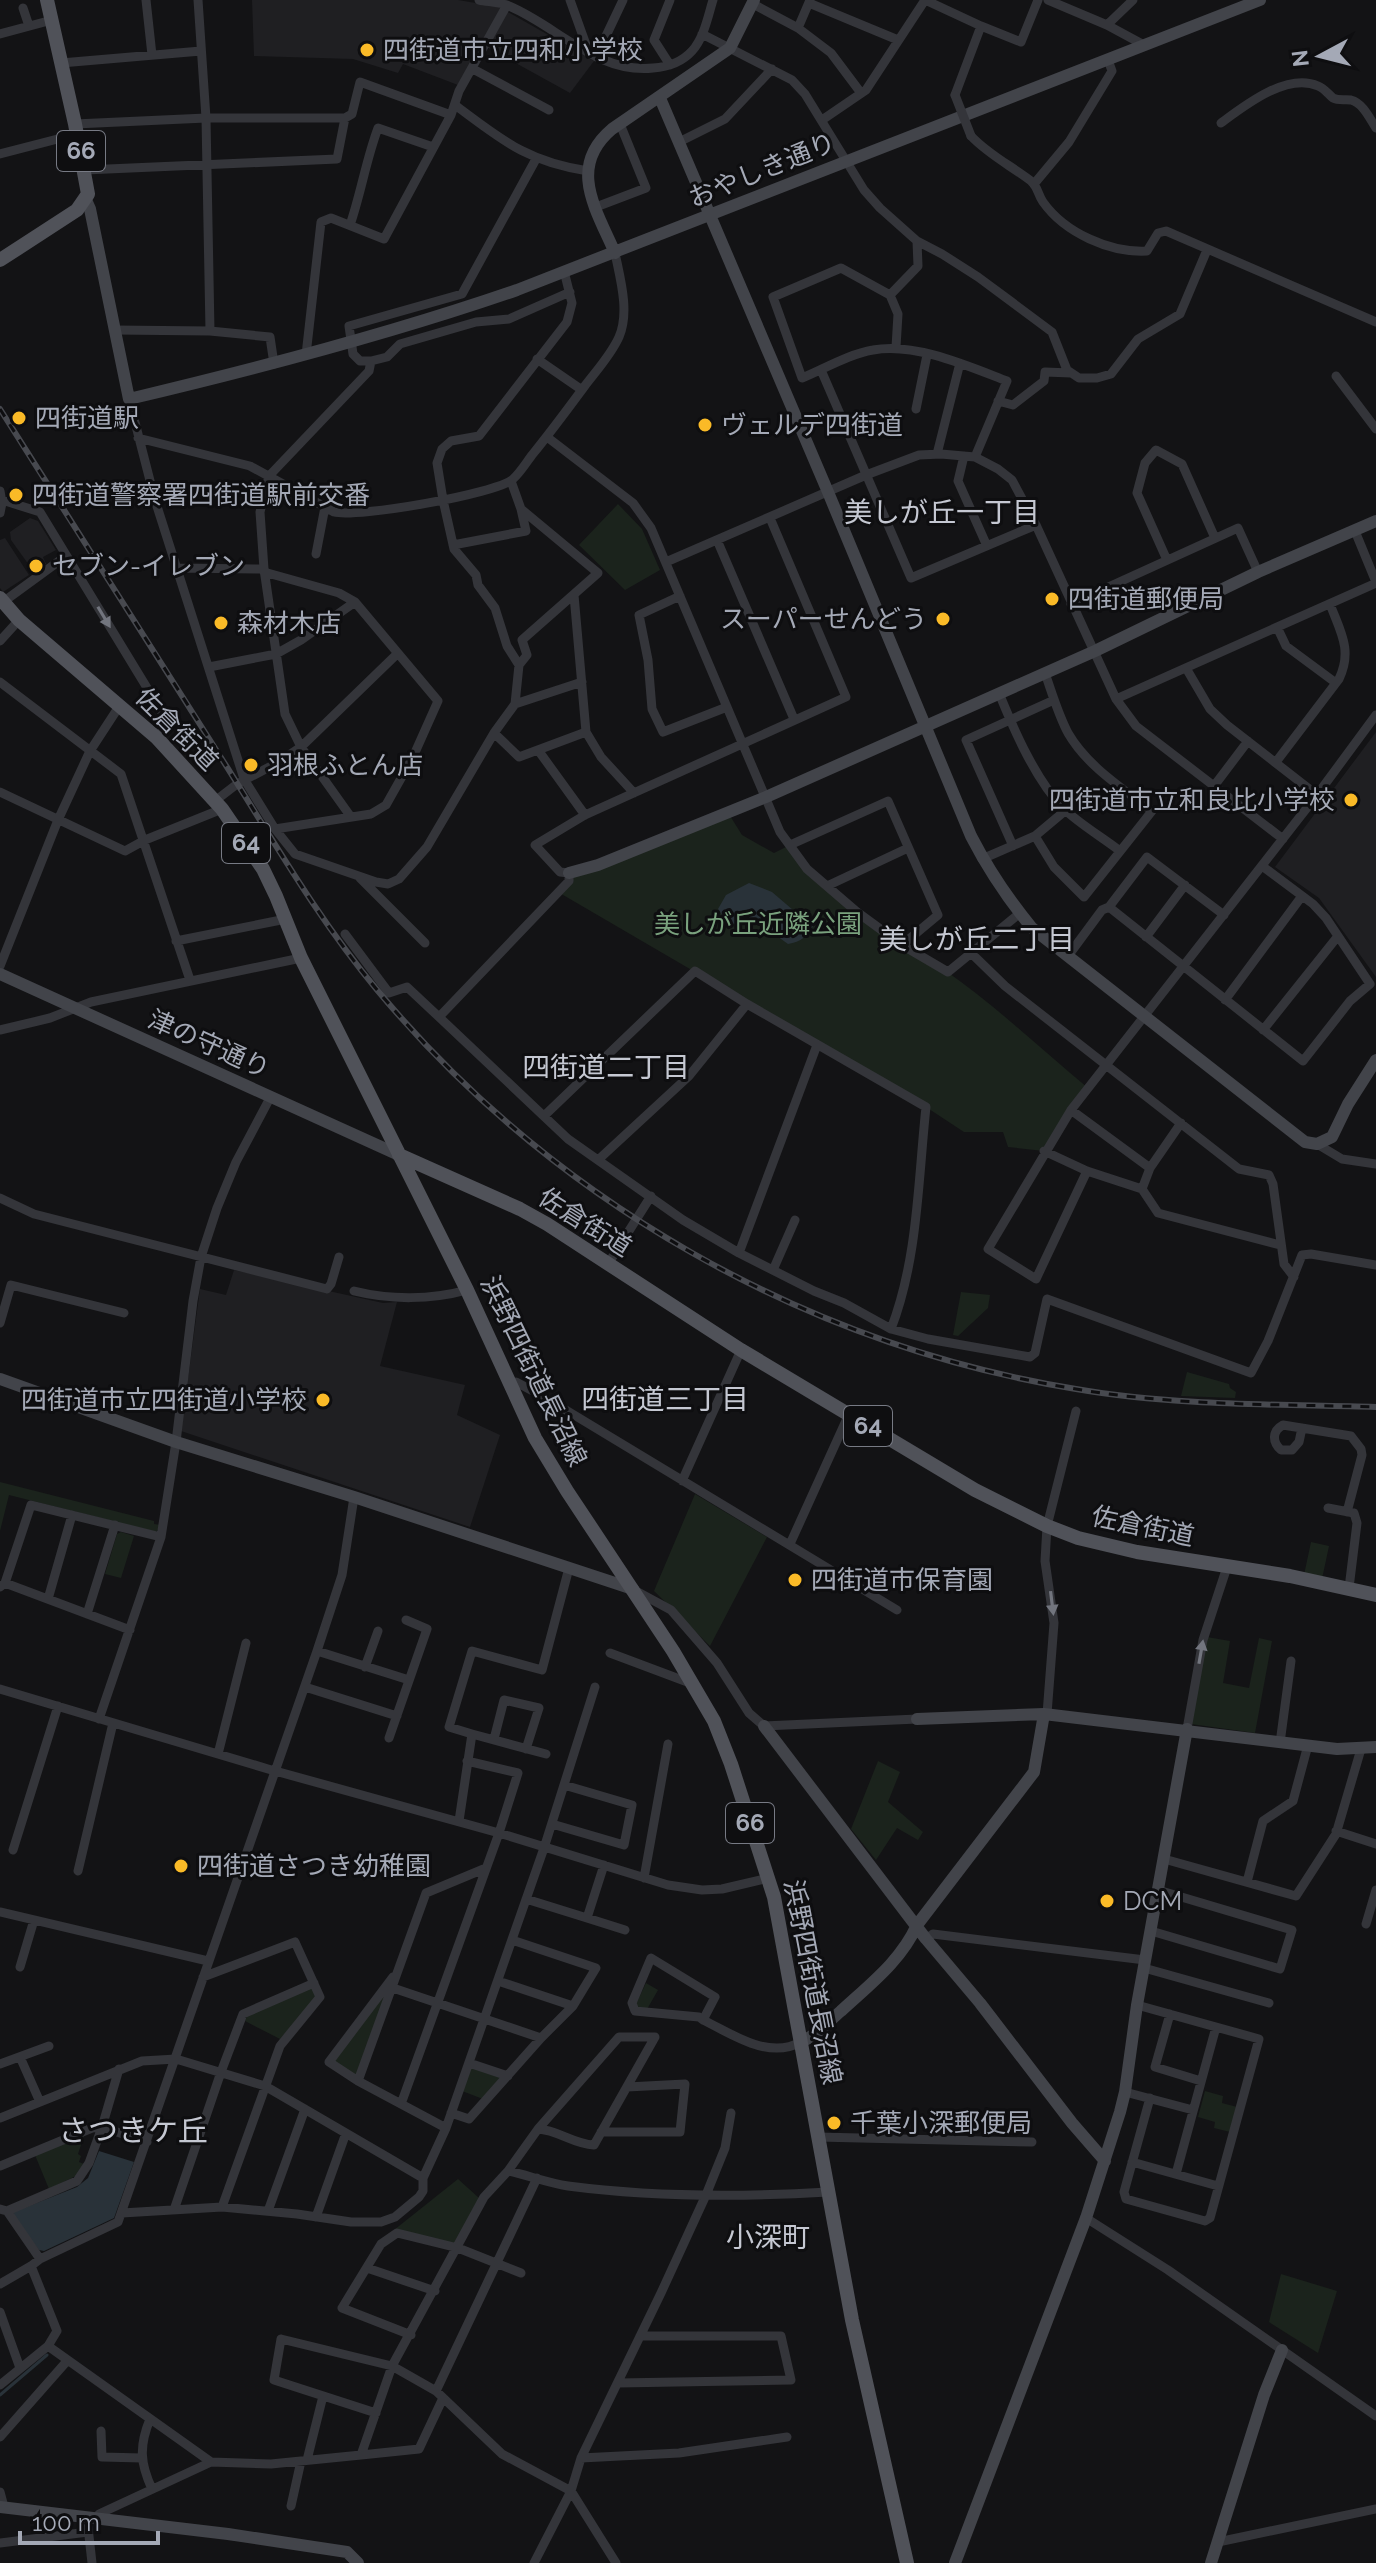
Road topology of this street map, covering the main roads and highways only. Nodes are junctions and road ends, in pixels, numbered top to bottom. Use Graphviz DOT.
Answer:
graph roads {
  1 [pos="47,0"];
  2 [pos="0,260"];
  3 [pos="2,600"];
  4 [pos="399,1155"];
  5 [pos="1376,1595"];
  6 [pos="907,2563"];
  1 -- 2 [label="main road, 66"];
  3 -- 4 [label="main road, 佐倉街道 / 64"];
  4 -- 5 [label="main road, 佐倉街道 / 64"];
  4 -- 6 [label="main road, 浜野四街道長沼線 / 66"];
}
